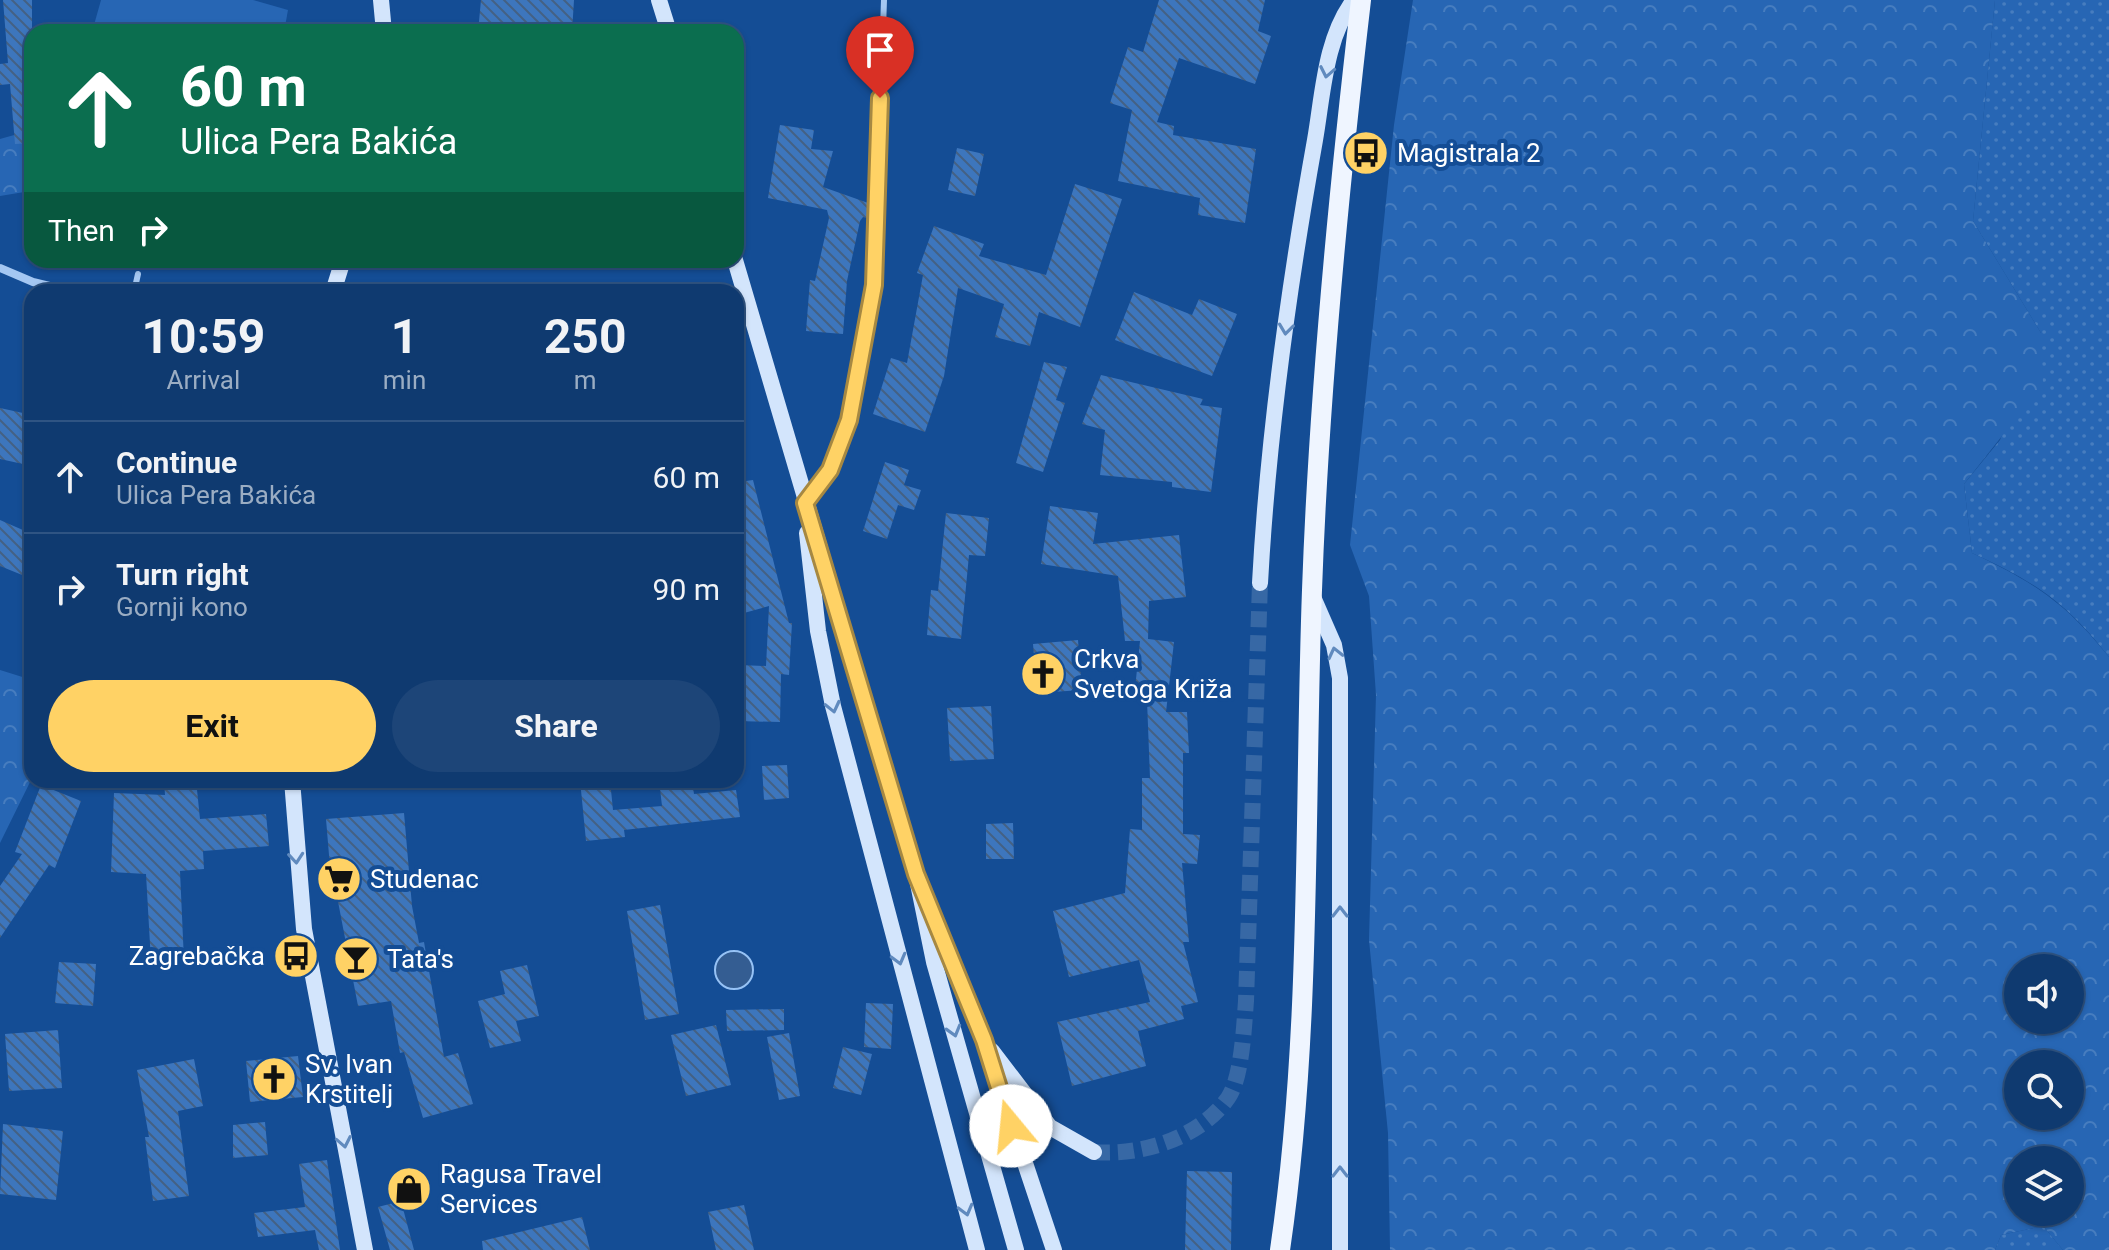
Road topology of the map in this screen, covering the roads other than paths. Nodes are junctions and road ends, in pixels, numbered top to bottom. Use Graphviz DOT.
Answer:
graph roads {
  1 [pos="381,0"];
  2 [pos="659,0"];
  3 [pos="884,0"];
  4 [pos="1354,0"];
  5 [pos="1361,0"];
  6 [pos="383,24"];
  7 [pos="666,24"];
  8 [pos="0,268"];
  9 [pos="138,274"];
  10 [pos="41,284"];
  11 [pos="136,284"];
  12 [pos="744,291"];
  13 [pos="805,503"];
  14 [pos="1260,583"];
  15 [pos="1312,594"];
  16 [pos="293,788"];
  17 [pos="916,874"];
  18 [pos="984,1040"];
  19 [pos="1094,1152"];
  20 [pos="365,1250"];
  21 [pos="977,1250"];
  22 [pos="1016,1250"];
  23 [pos="1054,1250"];
  24 [pos="1280,1250"];
  25 [pos="1340,1250"];
  1 -- 6 [label="main road"];
  2 -- 7 [label="main road"];
  3 -- 13 [label="lane"];
  4 -- 14 [label="main road, one-way"];
  5 -- 15 [label="main road"];
  8 -- 10 [label="street"];
  9 -- 11 [label="lane"];
  12 -- 13 [label="main road"];
  13 -- 17 [label="main road"];
  13 -- 21 [label="main road, one-way"];
  15 -- 24 [label="main road"];
  25 -- 15 [label="main road, one-way"];
  16 -- 20 [label="main road, one-way"];
  17 -- 18 [label="main road"];
  17 -- 22 [label="main road, one-way"];
  18 -- 19 [label="main road"];
  18 -- 23 [label="main road"];
}
